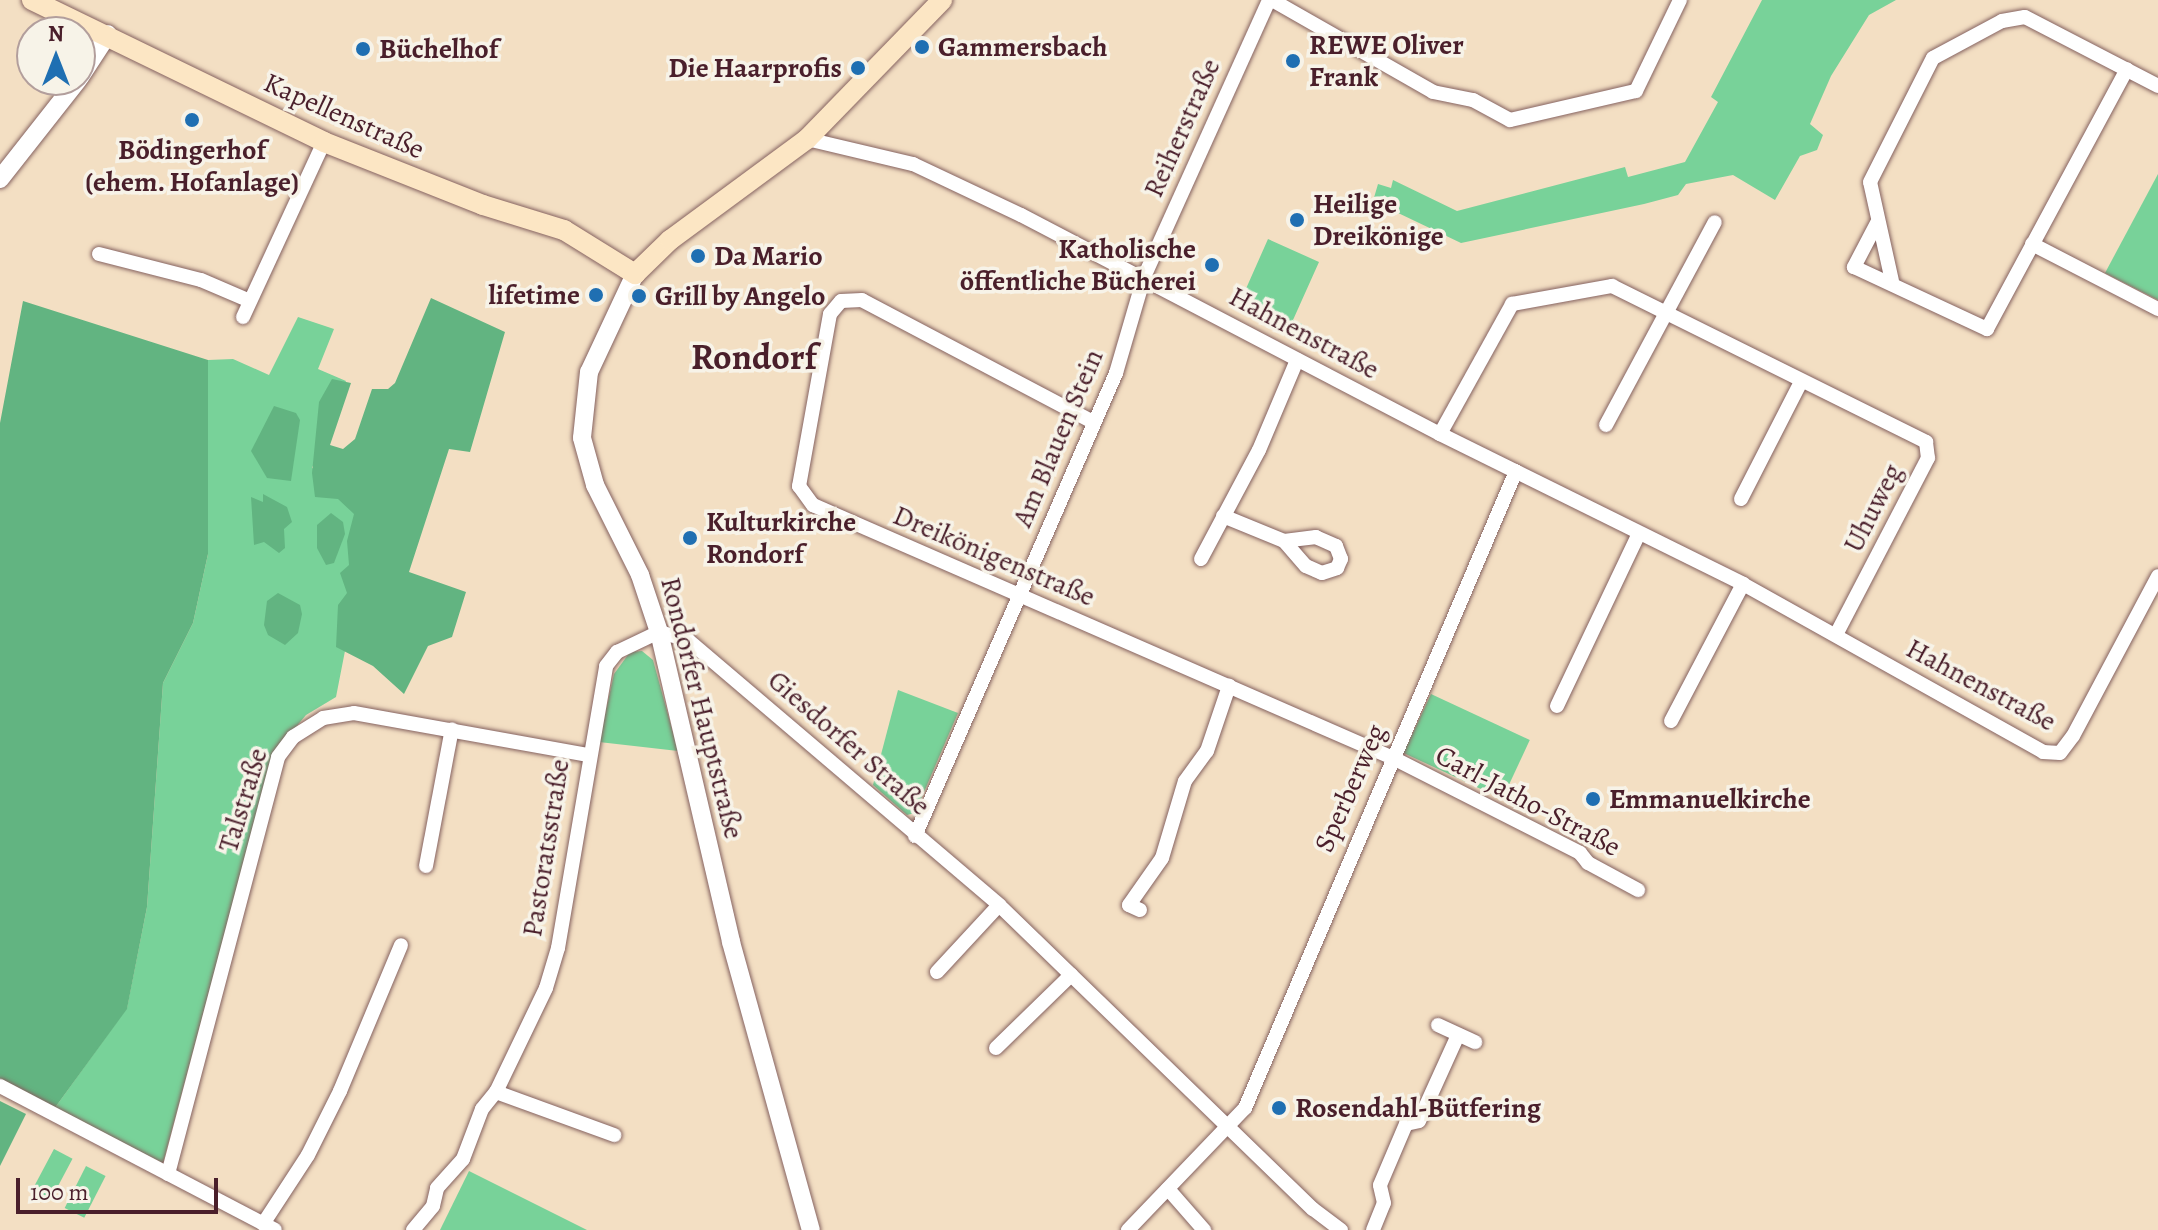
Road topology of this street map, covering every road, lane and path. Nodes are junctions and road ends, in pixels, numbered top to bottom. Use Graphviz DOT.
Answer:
graph roads {
  1 [pos="32,0"];
  2 [pos="1270,0"];
  3 [pos="1680,0"];
  4 [pos="936,3"];
  5 [pos="108,34"];
  6 [pos="96,53"];
  7 [pos="2127,69"];
  8 [pos="2158,86"];
  9 [pos="66,96"];
  10 [pos="807,139"];
  11 [pos="324,142"];
  12 [pos="0,179"];
  13 [pos="1715,222"];
  14 [pos="1877,223"];
  15 [pos="2032,244"];
  16 [pos="99,254"];
  17 [pos="635,274"];
  18 [pos="1144,277"];
  19 [pos="1892,281"];
  20 [pos="250,301"];
  21 [pos="2158,309"];
  22 [pos="1668,314"];
  23 [pos="243,317"];
  24 [pos="1297,360"];
  25 [pos="1801,382"];
  26 [pos="1093,422"];
  27 [pos="1606,425"];
  28 [pos="1440,434"];
  29 [pos="1516,471"];
  30 [pos="1741,499"];
  31 [pos="1223,516"];
  32 [pos="1639,533"];
  33 [pos="1284,541"];
  34 [pos="1201,559"];
  35 [pos="2158,576"];
  36 [pos="1743,584"];
  37 [pos="1020,596"];
  38 [pos="659,632"];
  39 [pos="1836,635"];
  40 [pos="1229,686"];
  41 [pos="1557,706"];
  42 [pos="1671,721"];
  43 [pos="452,729"];
  44 [pos="587,755"];
  45 [pos="1393,758"];
  46 [pos="915,836"];
  47 [pos="426,866"];
  48 [pos="1638,890"];
  49 [pos="999,905"];
  50 [pos="1140,910"];
  51 [pos="401,945"];
  52 [pos="937,972"];
  53 [pos="1071,975"];
  54 [pos="1438,1025"];
  55 [pos="1458,1035"];
  56 [pos="1475,1042"];
  57 [pos="996,1048"];
  58 [pos="0,1086"];
  59 [pos="496,1092"];
  60 [pos="1232,1125"];
  61 [pos="614,1135"];
  62 [pos="168,1174"];
  63 [pos="1168,1189"];
  64 [pos="269,1227"];
  65 [pos="413,1230"];
  66 [pos="811,1230"];
  67 [pos="1128,1230"];
  68 [pos="1204,1230"];
  69 [pos="1341,1230"];
  70 [pos="1373,1230"];
  1 -- 5 [label="main road, Kapellenstraße"];
  2 -- 3 [label="street"];
  2 -- 18 [label="street, Reiherstraße"];
  4 -- 10 [label="main road, Rondorfer Hauptstraße"];
  5 -- 6 [label="street"];
  5 -- 11 [label="main road, Kapellenstraße"];
  7 -- 8 [label="street"];
  7 -- 14 [label="street"];
  7 -- 15 [label="street"];
  9 -- 12 [label="street"];
  10 -- 17 [label="main road, Rondorfer Hauptstraße"];
  10 -- 18 [label="street, Hahnenstraße"];
  11 -- 17 [label="main road, Kapellenstraße"];
  11 -- 20 [label="street"];
  13 -- 22 [label="street"];
  14 -- 19 [label="street"];
  14 -- 19 [label="street"];
  15 -- 19 [label="street"];
  15 -- 21 [label="street"];
  16 -- 20 [label="street"];
  17 -- 38 [label="street, Rondorfer Hauptstraße"];
  18 -- 24 [label="street, Hahnenstraße"];
  18 -- 26 [label="street, Am Blauen Stein"];
  20 -- 23 [label="street"];
  22 -- 25 [label="street, Uhuweg"];
  22 -- 27 [label="street"];
  22 -- 28 [label="street, Uhuweg"];
  24 -- 28 [label="street, Hahnenstraße"];
  24 -- 31 [label="street"];
  25 -- 30 [label="street"];
  25 -- 39 [label="street, Uhuweg"];
  26 -- 37 [label="street, Am Blauen Stein"];
  26 -- 37 [label="street, Dreikönigenstraße"];
  28 -- 29 [label="street, Hahnenstraße"];
  29 -- 32 [label="street, Hahnenstraße"];
  29 -- 45 [label="street, Sperberweg"];
  31 -- 33 [label="street"];
  31 -- 34 [label="street"];
  32 -- 36 [label="street, Hahnenstraße"];
  32 -- 41 [label="street"];
  35 -- 39 [label="street, Hahnenstraße"];
  36 -- 39 [label="street, Hahnenstraße"];
  36 -- 42 [label="street"];
  37 -- 40 [label="street, Dreikönigenstraße"];
  37 -- 46 [label="street, Am Blauen Stein"];
  38 -- 44 [label="street, Pastoratsstraße"];
  38 -- 46 [label="street, Giesdorfer Straße"];
  38 -- 66 [label="street, Rondorfer Hauptstraße"];
  40 -- 45 [label="street, Dreikönigenstraße"];
  40 -- 50 [label="street"];
  43 -- 44 [label="street, Talstraße"];
  43 -- 47 [label="street"];
  43 -- 62 [label="street, Talstraße"];
  44 -- 59 [label="street, Pastoratsstraße"];
  45 -- 48 [label="street, Carl-Jatho-Straße"];
  45 -- 60 [label="street, Sperberweg"];
  46 -- 49 [label="street, Giesdorfer Straße"];
  49 -- 52 [label="street"];
  49 -- 53 [label="street, Giesdorfer Straße"];
  51 -- 64 [label="street"];
  53 -- 57 [label="street"];
  53 -- 60 [label="street, Giesdorfer Straße"];
  54 -- 55 [label="street"];
  55 -- 56 [label="street"];
  55 -- 70 [label="street"];
  58 -- 62 [label="street"];
  59 -- 61 [label="street"];
  59 -- 65 [label="street, Pastoratsstraße"];
  60 -- 63 [label="street, Sperberweg"];
  60 -- 69 [label="street, Giesdorfer Straße"];
  62 -- 64 [label="street"];
  63 -- 67 [label="street, Sperberweg"];
  63 -- 68 [label="street"];
}
